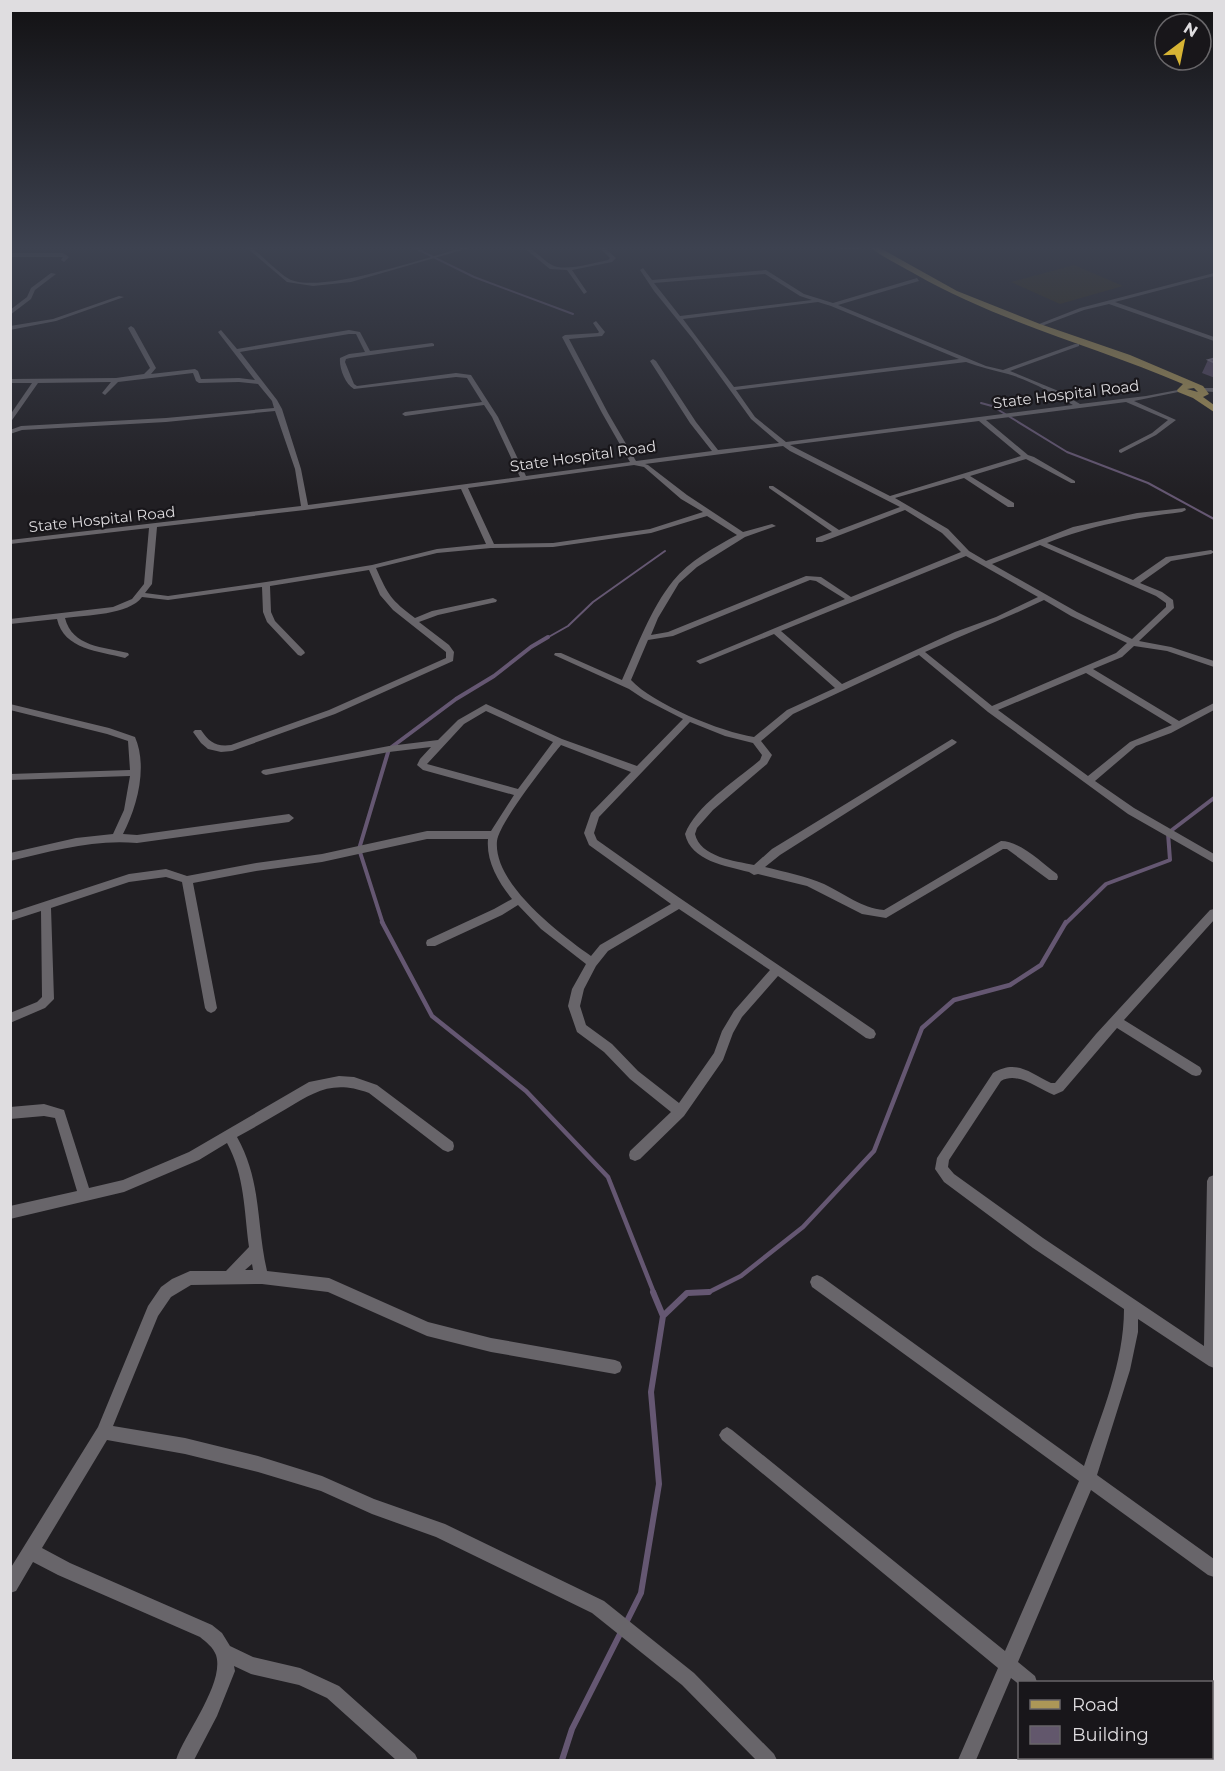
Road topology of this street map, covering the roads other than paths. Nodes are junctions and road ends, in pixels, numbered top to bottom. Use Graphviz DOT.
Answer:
graph roads {
  1 [pos="133,331"];
  2 [pos="601,331"];
  3 [pos="689,331"];
  4 [pos="897,331"];
  5 [pos="1039,331"];
  6 [pos="1050,331"];
  7 [pos="1192,331"];
  8 [pos="1212,331"];
  9 [pos="221,332"];
  10 [pos="1199,333"];
  11 [pos="1215,339"];
  12 [pos="432,345"];
  13 [pos="1077,345"];
  14 [pos="237,351"];
  15 [pos="368,353"];
  16 [pos="968,359"];
  17 [pos="653,361"];
  18 [pos="1005,371"];
  19 [pos="146,376"];
  20 [pos="116,380"];
  21 [pos="10,381"];
  22 [pos="35,382"];
  23 [pos="259,382"];
  24 [pos="731,389"];
  25 [pos="1185,390"];
  26 [pos="1206,392"];
  27 [pos="105,393"];
  28 [pos="1126,400"];
  29 [pos="1215,401"];
  30 [pos="487,403"];
  31 [pos="1078,406"];
  32 [pos="279,409"];
  33 [pos="1215,409"];
  34 [pos="405,414"];
  35 [pos="979,418"];
  36 [pos="10,421"];
  37 [pos="11,431"];
  38 [pos="784,444"];
  39 [pos="1121,451"];
  40 [pos="716,452"];
  41 [pos="1026,457"];
  42 [pos="634,463"];
  43 [pos="966,476"];
  44 [pos="524,478"];
  45 [pos="1073,482"];
  46 [pos="464,487"];
  47 [pos="771,488"];
  48 [pos="889,498"];
  49 [pos="1011,505"];
  50 [pos="305,508"];
  51 [pos="905,508"];
  52 [pos="1182,510"];
  53 [pos="708,513"];
  54 [pos="772,526"];
  55 [pos="153,527"];
  56 [pos="838,533"];
  57 [pos="742,535"];
  58 [pos="819,540"];
  59 [pos="10,542"];
  60 [pos="1041,543"];
  61 [pos="491,546"];
  62 [pos="1211,552"];
  63 [pos="966,553"];
  64 [pos="986,564"];
  65 [pos="372,567"];
  66 [pos="1134,583"];
  67 [pos="266,584"];
  68 [pos="142,595"];
  69 [pos="1044,597"];
  70 [pos="493,600"];
  71 [pos="851,600"];
  72 [pos="62,615"];
  73 [pos="413,621"];
  74 [pos="10,622"];
  75 [pos="777,632"];
  76 [pos="645,638"];
  77 [pos="1134,643"];
  78 [pos="301,653"];
  79 [pos="921,653"];
  80 [pos="125,655"];
  81 [pos="558,655"];
  82 [pos="700,661"];
  83 [pos="1215,664"];
  84 [pos="1086,669"];
  85 [pos="629,686"];
  86 [pos="840,687"];
  87 [pos="1215,706"];
  88 [pos="10,707"];
  89 [pos="991,710"];
  90 [pos="689,718"];
  91 [pos="1178,725"];
  92 [pos="198,732"];
  93 [pos="756,740"];
  94 [pos="559,741"];
  95 [pos="952,742"];
  96 [pos="439,743"];
  97 [pos="637,770"];
  98 [pos="266,772"];
  99 [pos="134,773"];
  100 [pos="10,777"];
  101 [pos="1088,781"];
  102 [pos="521,793"];
  103 [pos="289,818"];
  104 [pos="494,835"];
  105 [pos="116,837"];
  106 [pos="1210,856"];
  107 [pos="10,857"];
  108 [pos="754,871"];
  109 [pos="1053,877"];
  110 [pos="187,880"];
  111 [pos="518,900"];
  112 [pos="678,904"];
  113 [pos="46,905"];
  114 [pos="1215,913"];
  115 [pos="10,917"];
  116 [pos="431,943"];
  117 [pos="592,963"];
  118 [pos="777,970"];
  119 [pos="211,1008"];
  120 [pos="10,1018"];
  121 [pos="1116,1021"];
  122 [pos="870,1034"];
  123 [pos="1196,1071"];
  124 [pos="680,1112"];
  125 [pos="10,1113"];
  126 [pos="230,1136"];
  127 [pos="448,1146"];
  128 [pos="635,1155"];
  129 [pos="1215,1181"];
  130 [pos="85,1196"];
  131 [pos="10,1213"];
  132 [pos="254,1252"];
  133 [pos="229,1277"];
  134 [pos="262,1277"];
  135 [pos="817,1281"];
  136 [pos="1131,1305"];
  137 [pos="1213,1360"];
  138 [pos="615,1367"];
  139 [pos="103,1432"];
  140 [pos="728,1435"];
  141 [pos="1089,1476"];
  142 [pos="32,1552"];
  143 [pos="1215,1569"];
  144 [pos="10,1585"];
  145 [pos="224,1652"];
  146 [pos="1008,1665"];
  147 [pos="1027,1681"];
  148 [pos="185,1761"];
  149 [pos="409,1761"];
  150 [pos="768,1761"];
  151 [pos="967,1761"];
  1 -- 19 [label="street"];
  2 -- 42 [label="street"];
  3 -- 24 [label="street"];
  4 -- 16 [label="street"];
  5 -- 13 [label="main road"];
  6 -- 25 [label="main road"];
  7 -- 10 [label="street"];
  8 -- 10 [label="street"];
  9 -- 14 [label="street"];
  10 -- 11 [label="street"];
  12 -- 15 [label="street"];
  13 -- 18 [label="street"];
  13 -- 25 [label="main road"];
  14 -- 15 [label="street"];
  14 -- 23 [label="street"];
  15 -- 30 [label="street"];
  16 -- 18 [label="street"];
  16 -- 24 [label="street"];
  17 -- 40 [label="street"];
  18 -- 31 [label="street"];
  19 -- 20 [label="street"];
  19 -- 23 [label="street"];
  20 -- 22 [label="street"];
  20 -- 27 [label="street"];
  21 -- 22 [label="street"];
  22 -- 36 [label="street"];
  23 -- 32 [label="street"];
  24 -- 38 [label="street"];
  25 -- 26 [label="main road"];
  25 -- 28 [label="street, State Hospital Road"];
  26 -- 29 [label="main road"];
  26 -- 33 [label="main road"];
  28 -- 31 [label="street, State Hospital Road"];
  28 -- 39 [label="street"];
  30 -- 34 [label="street"];
  30 -- 44 [label="street"];
  31 -- 35 [label="street, State Hospital Road"];
  32 -- 37 [label="street"];
  32 -- 50 [label="street"];
  35 -- 38 [label="street, State Hospital Road"];
  35 -- 41 [label="street"];
  38 -- 40 [label="street, State Hospital Road"];
  38 -- 48 [label="street"];
  40 -- 42 [label="street, State Hospital Road"];
  41 -- 43 [label="street"];
  41 -- 45 [label="street"];
  42 -- 44 [label="street, State Hospital Road"];
  42 -- 53 [label="street"];
  43 -- 48 [label="street"];
  43 -- 49 [label="street"];
  44 -- 46 [label="street, State Hospital Road"];
  46 -- 50 [label="street, State Hospital Road"];
  46 -- 61 [label="street"];
  47 -- 56 [label="street"];
  48 -- 51 [label="street"];
  50 -- 55 [label="street, State Hospital Road"];
  51 -- 56 [label="street"];
  51 -- 63 [label="street"];
  52 -- 60 [label="street"];
  53 -- 57 [label="street"];
  53 -- 61 [label="street"];
  54 -- 57 [label="street"];
  55 -- 59 [label="street, State Hospital Road"];
  55 -- 68 [label="street"];
  56 -- 58 [label="street"];
  57 -- 76 [label="street"];
  60 -- 64 [label="street"];
  60 -- 66 [label="street"];
  61 -- 65 [label="street"];
  62 -- 66 [label="street"];
  63 -- 64 [label="street"];
  63 -- 71 [label="street"];
  64 -- 69 [label="street"];
  65 -- 67 [label="street"];
  65 -- 73 [label="street"];
  66 -- 77 [label="street"];
  67 -- 68 [label="street"];
  67 -- 78 [label="street"];
  68 -- 72 [label="street"];
  69 -- 77 [label="street"];
  69 -- 79 [label="street"];
  70 -- 73 [label="street"];
  71 -- 75 [label="street"];
  71 -- 76 [label="street"];
  72 -- 74 [label="street"];
  72 -- 80 [label="street"];
  73 -- 92 [label="street"];
  75 -- 82 [label="street"];
  75 -- 86 [label="street"];
  76 -- 85 [label="street"];
  77 -- 83 [label="street"];
  77 -- 84 [label="street"];
  79 -- 86 [label="street"];
  79 -- 89 [label="street"];
  81 -- 85 [label="street"];
  84 -- 89 [label="street"];
  84 -- 91 [label="street"];
  85 -- 90 [label="street"];
  86 -- 93 [label="street"];
  87 -- 91 [label="street"];
  88 -- 99 [label="street"];
  89 -- 101 [label="street"];
  90 -- 93 [label="street"];
  90 -- 97 [label="street"];
  91 -- 101 [label="street"];
  93 -- 108 [label="street"];
  94 -- 96 [label="street"];
  94 -- 97 [label="street"];
  94 -- 102 [label="street"];
  95 -- 108 [label="street"];
  96 -- 98 [label="street"];
  96 -- 102 [label="street"];
  97 -- 112 [label="street"];
  99 -- 100 [label="street"];
  99 -- 105 [label="street"];
  101 -- 106 [label="street"];
  102 -- 104 [label="street"];
  103 -- 105 [label="street"];
  104 -- 110 [label="street"];
  104 -- 111 [label="street"];
  105 -- 107 [label="street"];
  108 -- 109 [label="street"];
  110 -- 113 [label="street"];
  110 -- 119 [label="street"];
  111 -- 116 [label="street"];
  111 -- 117 [label="street"];
  112 -- 117 [label="street"];
  112 -- 118 [label="street"];
  113 -- 115 [label="street"];
  113 -- 120 [label="street"];
  114 -- 121 [label="street"];
  117 -- 124 [label="street"];
  118 -- 122 [label="street"];
  118 -- 124 [label="street"];
  121 -- 123 [label="street"];
  121 -- 136 [label="street"];
  124 -- 128 [label="street"];
  125 -- 130 [label="street"];
  126 -- 127 [label="street"];
  126 -- 130 [label="street"];
  126 -- 132 [label="street"];
  129 -- 137 [label="street"];
  130 -- 131 [label="street"];
  132 -- 133 [label="street"];
  132 -- 134 [label="street"];
  133 -- 134 [label="street"];
  133 -- 139 [label="street"];
  134 -- 138 [label="street"];
  135 -- 141 [label="street"];
  136 -- 137 [label="street"];
  136 -- 141 [label="street"];
  139 -- 142 [label="street"];
  139 -- 150 [label="street"];
  140 -- 146 [label="street"];
  141 -- 143 [label="street"];
  141 -- 146 [label="street"];
  142 -- 144 [label="street"];
  142 -- 145 [label="street"];
  145 -- 148 [label="street"];
  145 -- 149 [label="street"];
  146 -- 147 [label="street"];
  146 -- 151 [label="street"];
}
